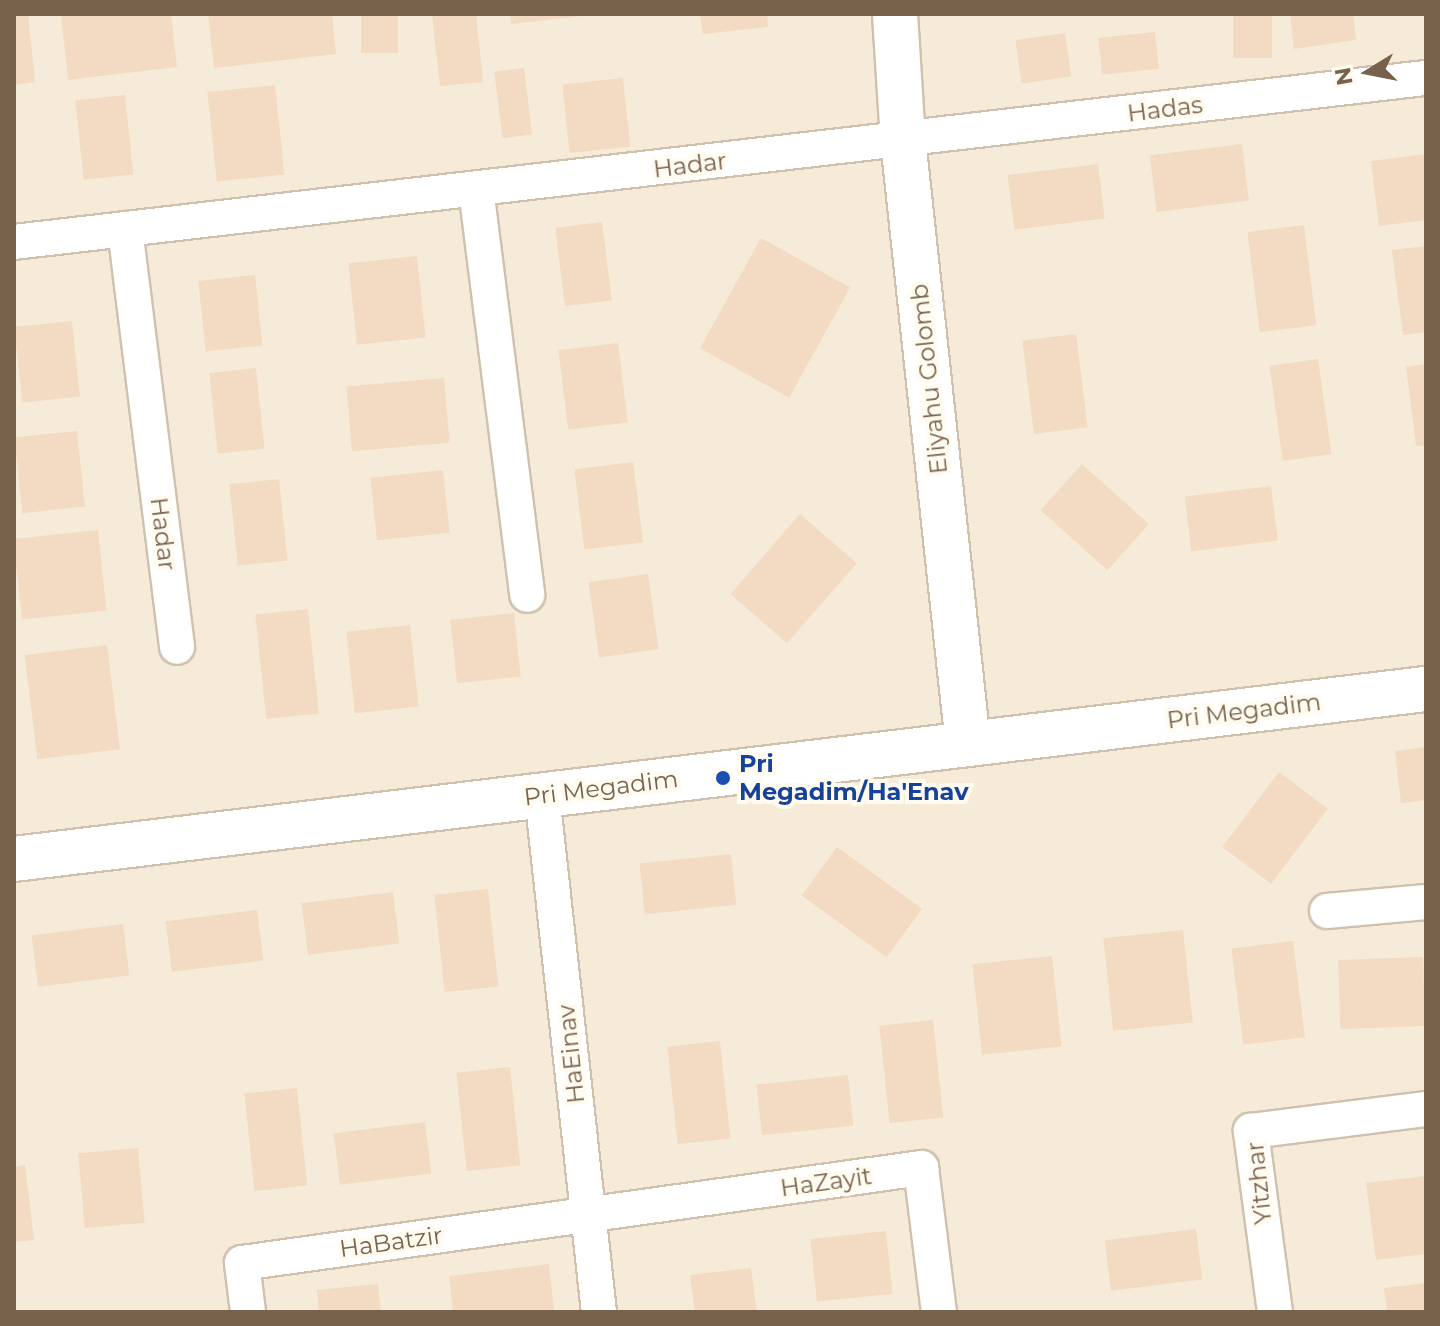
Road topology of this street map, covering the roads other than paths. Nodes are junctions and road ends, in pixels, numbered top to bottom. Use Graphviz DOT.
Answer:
graph roads {
  1 [pos="895,14"];
  2 [pos="1426,78"];
  3 [pos="903,140"];
  4 [pos="476,189"];
  5 [pos="125,229"];
  6 [pos="14,242"];
  7 [pos="527,595"];
  8 [pos="177,647"];
  9 [pos="1426,689"];
  10 [pos="968,744"];
  11 [pos="542,795"];
  12 [pos="14,859"];
  13 [pos="1426,902"];
  14 [pos="1327,911"];
  15 [pos="1426,1109"];
  16 [pos="589,1215"];
  17 [pos="248,1312"];
  18 [pos="599,1312"];
  19 [pos="939,1312"];
  20 [pos="1275,1312"];
  1 -- 3 [label="street, Eliyahu Golomb"];
  2 -- 3 [label="street, Hadas"];
  3 -- 4 [label="street, Hadar"];
  3 -- 10 [label="street, Eliyahu Golomb"];
  4 -- 5 [label="street, Hadar"];
  4 -- 7 [label="street"];
  5 -- 6 [label="street, Hadar"];
  5 -- 8 [label="street, Hadar"];
  9 -- 10 [label="street, Pri Megadim"];
  10 -- 11 [label="street, Pri Megadim"];
  11 -- 12 [label="street, Pri Megadim"];
  11 -- 16 [label="street, HaEinav"];
  13 -- 14 [label="street"];
  15 -- 20 [label="street, Yitzhar"];
  16 -- 17 [label="street, HaBatzir"];
  16 -- 18 [label="street, HaEinav"];
  16 -- 19 [label="street, HaZayit"];
}
